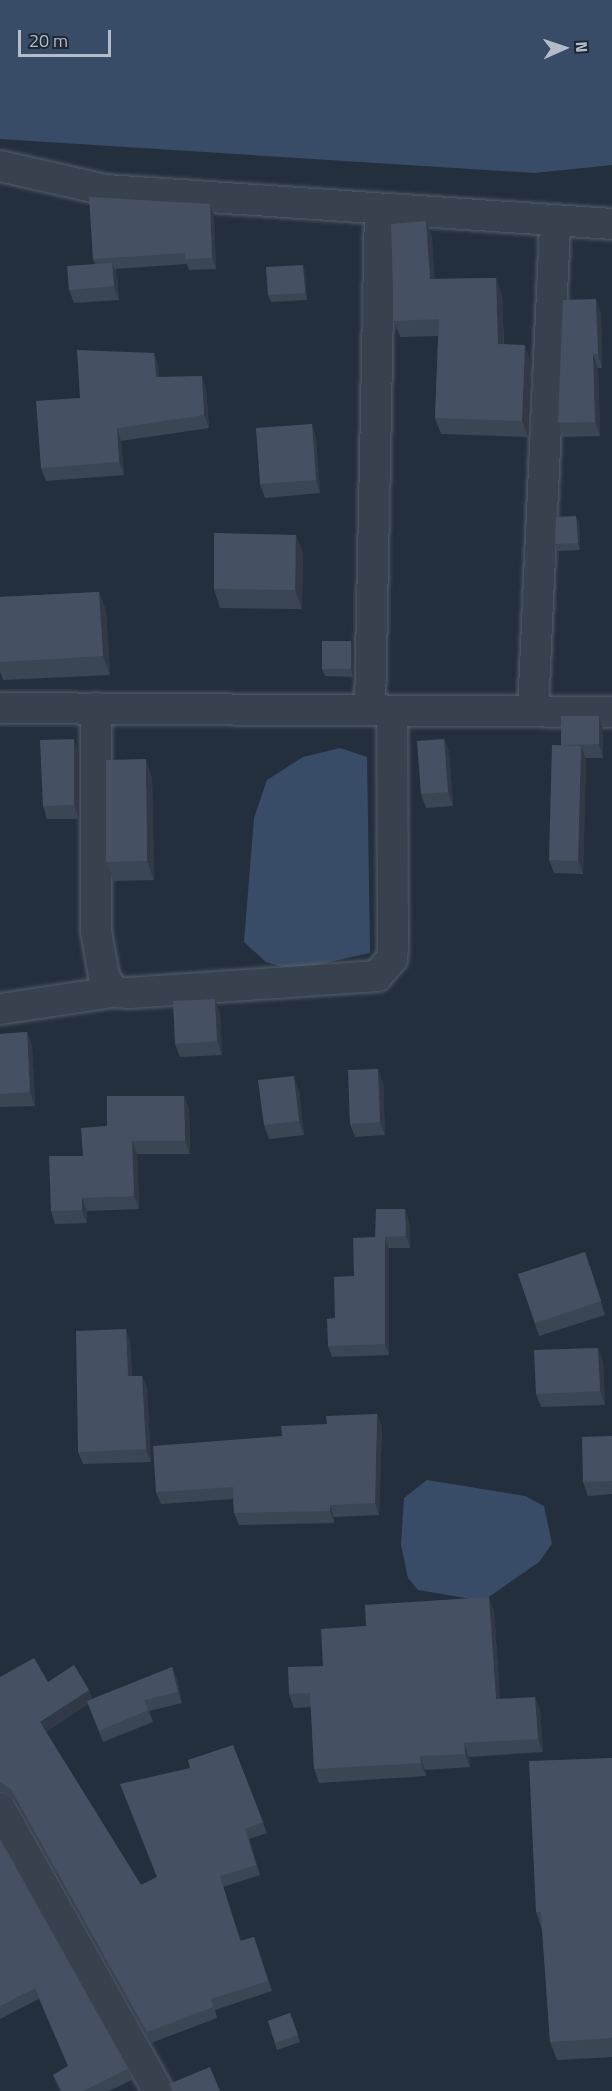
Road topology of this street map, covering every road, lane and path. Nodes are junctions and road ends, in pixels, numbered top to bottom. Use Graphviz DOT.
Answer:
graph roads {
  1 [pos="0,166"];
  2 [pos="380,208"];
  3 [pos="555,220"];
  4 [pos="612,224"];
  5 [pos="0,708"];
  6 [pos="96,708"];
  7 [pos="381,710"];
  8 [pos="533,711"];
  9 [pos="612,712"];
  10 [pos="113,992"];
  11 [pos="0,1009"];
  12 [pos="0,1808"];
  13 [pos="158,2091"];
  1 -- 2 [label="street"];
  2 -- 3 [label="street"];
  2 -- 7 [label="street"];
  3 -- 4 [label="street"];
  3 -- 8 [label="street"];
  5 -- 6 [label="street"];
  6 -- 7 [label="street"];
  6 -- 10 [label="street"];
  7 -- 8 [label="street"];
  7 -- 10 [label="street"];
  8 -- 9 [label="street"];
  10 -- 11 [label="street"];
  12 -- 13 [label="street"];
}
